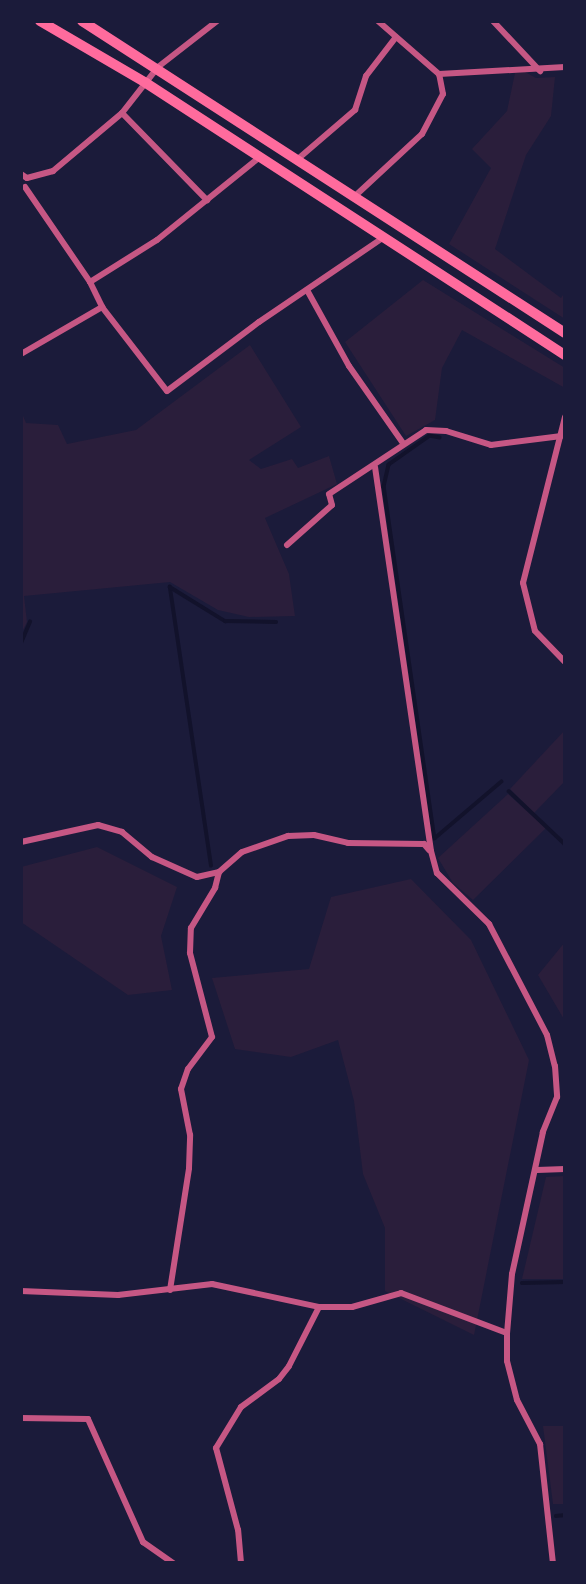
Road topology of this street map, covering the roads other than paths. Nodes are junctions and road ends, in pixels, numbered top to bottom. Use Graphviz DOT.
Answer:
graph roads {
  1 [pos="40,21"];
  2 [pos="82,21"];
  3 [pos="217,21"];
  4 [pos="379,21"];
  5 [pos="493,21"];
  6 [pos="396,37"];
  7 [pos="158,67"];
  8 [pos="565,67"];
  9 [pos="540,71"];
  10 [pos="439,74"];
  11 [pos="146,83"];
  12 [pos="122,113"];
  13 [pos="260,157"];
  14 [pos="299,158"];
  15 [pos="24,176"];
  16 [pos="23,189"];
  17 [pos="355,197"];
  18 [pos="206,200"];
  19 [pos="384,237"];
  20 [pos="90,282"];
  21 [pos="307,290"];
  22 [pos="102,307"];
  23 [pos="565,332"];
  24 [pos="21,354"];
  25 [pos="565,355"];
  26 [pos="565,417"];
  27 [pos="561,436"];
  28 [pos="403,443"];
  29 [pos="375,467"];
  30 [pos="287,545"];
  31 [pos="565,662"];
  32 [pos="21,842"];
  33 [pos="431,851"];
  34 [pos="219,872"];
  35 [pos="565,1169"];
  36 [pos="537,1170"];
  37 [pos="170,1290"];
  38 [pos="21,1291"];
  39 [pos="319,1307"];
  40 [pos="507,1333"];
  41 [pos="21,1418"];
  42 [pos="173,1563"];
  43 [pos="241,1563"];
  44 [pos="553,1563"];
  1 -- 11 [label="main road"];
  2 -- 7 [label="main road"];
  3 -- 7 [label="street"];
  4 -- 6 [label="street"];
  5 -- 9 [label="street"];
  6 -- 10 [label="street"];
  6 -- 14 [label="street"];
  7 -- 11 [label="street"];
  7 -- 14 [label="main road"];
  8 -- 9 [label="street"];
  9 -- 10 [label="street"];
  10 -- 17 [label="street"];
  11 -- 12 [label="street"];
  11 -- 13 [label="main road"];
  12 -- 15 [label="street"];
  12 -- 18 [label="street"];
  13 -- 18 [label="street"];
  13 -- 19 [label="main road"];
  14 -- 17 [label="main road"];
  15 -- 16 [label="street"];
  16 -- 20 [label="street"];
  17 -- 23 [label="main road"];
  18 -- 20 [label="street"];
  19 -- 21 [label="street"];
  19 -- 25 [label="main road"];
  20 -- 22 [label="street"];
  21 -- 22 [label="street"];
  21 -- 28 [label="street"];
  22 -- 24 [label="street"];
  26 -- 27 [label="street"];
  27 -- 28 [label="street"];
  27 -- 31 [label="street"];
  28 -- 29 [label="street"];
  29 -- 30 [label="street"];
  29 -- 33 [label="street"];
  32 -- 34 [label="street"];
  33 -- 34 [label="street"];
  33 -- 36 [label="street"];
  34 -- 37 [label="street"];
  35 -- 36 [label="street"];
  36 -- 40 [label="street"];
  37 -- 38 [label="street"];
  37 -- 39 [label="street"];
  39 -- 40 [label="street"];
  39 -- 43 [label="street"];
  40 -- 44 [label="street"];
  41 -- 42 [label="street"];
}
